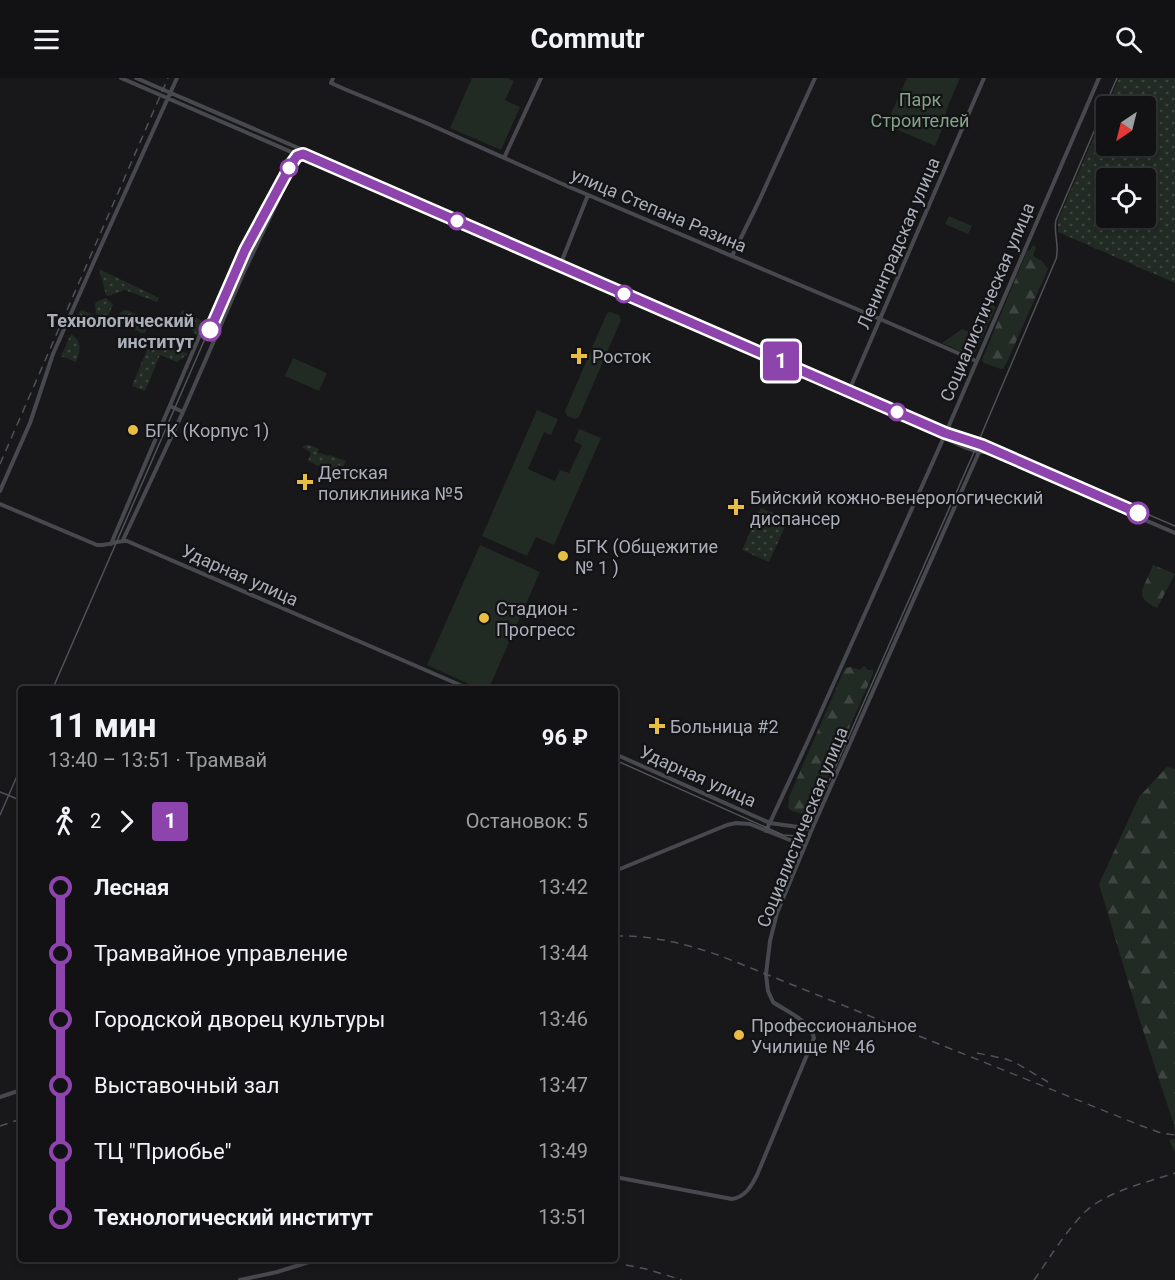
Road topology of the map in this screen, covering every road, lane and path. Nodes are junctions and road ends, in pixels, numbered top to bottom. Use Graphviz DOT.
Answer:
graph roads {
  1 [pos="121,78"];
  2 [pos="136,78"];
  3 [pos="177,78"];
  4 [pos="541,78"];
  5 [pos="815,78"];
  6 [pos="984,78"];
  7 [pos="1099,78"];
  8 [pos="332,81"];
  9 [pos="158,87"];
  10 [pos="156,93"];
  11 [pos="170,93"];
  12 [pos="168,98"];
  13 [pos="197,104"];
  14 [pos="195,109"];
  15 [pos="256,129"];
  16 [pos="253,135"];
  17 [pos="302,150"];
  18 [pos="294,153"];
  19 [pos="299,155"];
  20 [pos="504,158"];
  21 [pos="588,195"];
  22 [pos="509,239"];
  23 [pos="507,246"];
  24 [pos="732,256"];
  25 [pos="561,261"];
  26 [pos="559,268"];
  27 [pos="880,319"];
  28 [pos="742,339"];
  29 [pos="739,347"];
  30 [pos="976,362"];
  31 [pos="850,386"];
  32 [pos="170,406"];
  33 [pos="183,412"];
  34 [pos="947,428"];
  35 [pos="944,437"];
  36 [pos="979,452"];
  37 [pos="0,491"];
  38 [pos="0,504"];
  39 [pos="1175,533"];
  40 [pos="123,540"];
  41 [pos="111,544"];
  42 [pos="461,686"];
  43 [pos="618,755"];
  44 [pos="770,823"];
  45 [pos="812,830"];
  46 [pos="766,831"];
  47 [pos="805,846"];
  48 [pos="618,870"];
  49 [pos="18,1091"];
  50 [pos="0,1097"];
  51 [pos="618,1178"];
  52 [pos="312,1262"];
  53 [pos="240,1280"];
  1 -- 10 [label="street"];
  2 -- 9 [label="street"];
  3 -- 11 [label="street"];
  4 -- 20 [label="street"];
  5 -- 24 [label="street"];
  6 -- 27 [label="street, Ленинградская улица"];
  7 -- 30 [label="street, Социалистическая улица"];
  8 -- 20 [label="street, улица Степана Разина"];
  9 -- 10 [label="street"];
  9 -- 11 [label="street"];
  10 -- 12 [label="street"];
  11 -- 12 [label="street"];
  11 -- 13 [label="street"];
  12 -- 14 [label="street"];
  12 -- 37 [label="street"];
  13 -- 14 [label="street"];
  13 -- 15 [label="street"];
  14 -- 16 [label="street"];
  15 -- 16 [label="street"];
  15 -- 17 [label="street"];
  16 -- 18 [label="street"];
  17 -- 19 [label="street"];
  17 -- 22 [label="street"];
  18 -- 19 [label="street"];
  18 -- 32 [label="street"];
  19 -- 23 [label="street"];
  19 -- 33 [label="street"];
  20 -- 21 [label="street, улица Степана Разина"];
  21 -- 24 [label="street, улица Степана Разина"];
  21 -- 25 [label="street"];
  22 -- 23 [label="street"];
  22 -- 25 [label="street"];
  23 -- 26 [label="street"];
  24 -- 27 [label="street, улица Степана Разина"];
  25 -- 26 [label="street"];
  25 -- 28 [label="street"];
  26 -- 29 [label="street"];
  27 -- 30 [label="street, улица Степана Разина"];
  27 -- 31 [label="street, Ленинградская улица"];
  28 -- 29 [label="street"];
  28 -- 31 [label="street"];
  29 -- 35 [label="street"];
  30 -- 34 [label="street, Социалистическая улица"];
  31 -- 34 [label="street"];
  32 -- 33 [label="street"];
  32 -- 41 [label="street"];
  33 -- 40 [label="street"];
  34 -- 35 [label="street, Социалистическая улица"];
  35 -- 36 [label="street"];
  35 -- 44 [label="street, Социалистическая улица"];
  36 -- 39 [label="street"];
  36 -- 45 [label="street, Социалистическая улица"];
  38 -- 41 [label="street"];
  40 -- 41 [label="street"];
  40 -- 42 [label="street, Ударная улица"];
  43 -- 44 [label="street, Ударная улица"];
  44 -- 45 [label="street, Ударная улица"];
  44 -- 46 [label="street, Социалистическая улица"];
  45 -- 47 [label="street, Социалистическая улица"];
  46 -- 47 [label="street"];
  46 -- 48 [label="street"];
  47 -- 51 [label="street, Социалистическая улица"];
  49 -- 50 [label="street"];
  52 -- 53 [label="street"];
}
